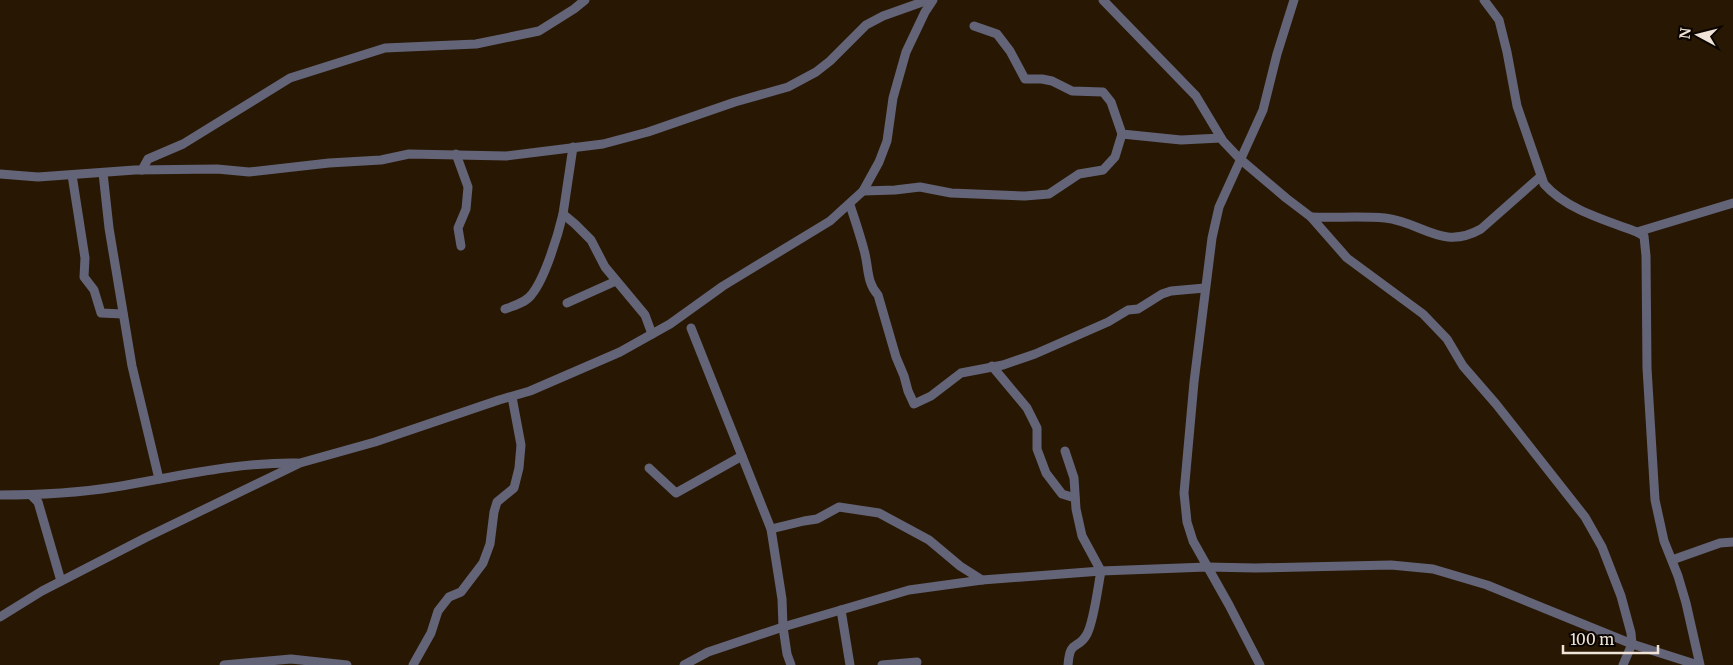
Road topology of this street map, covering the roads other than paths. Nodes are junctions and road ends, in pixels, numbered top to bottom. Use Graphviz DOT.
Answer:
graph roads {
  1 [pos="585,0"];
  2 [pos="928,0"];
  3 [pos="933,0"];
  4 [pos="1102,0"];
  5 [pos="1294,0"];
  6 [pos="1484,0"];
  7 [pos="974,26"];
  8 [pos="1122,134"];
  9 [pos="1221,138"];
  10 [pos="573,147"];
  11 [pos="456,154"];
  12 [pos="1240,159"];
  13 [pos="142,170"];
  14 [pos="103,172"];
  15 [pos="0,174"];
  16 [pos="72,175"];
  17 [pos="1541,176"];
  18 [pos="863,191"];
  19 [pos="1733,203"];
  20 [pos="850,205"];
  21 [pos="563,214"];
  22 [pos="1311,217"];
  23 [pos="1637,232"];
  24 [pos="462,246"];
  25 [pos="616,280"];
  26 [pos="1205,288"];
  27 [pos="567,303"];
  28 [pos="505,309"];
  29 [pos="123,314"];
  30 [pos="691,328"];
  31 [pos="652,334"];
  32 [pos="992,366"];
  33 [pos="512,396"];
  34 [pos="1065,450"];
  35 [pos="742,456"];
  36 [pos="300,463"];
  37 [pos="649,468"];
  38 [pos="160,479"];
  39 [pos="0,495"];
  40 [pos="31,495"];
  41 [pos="1075,498"];
  42 [pos="772,529"];
  43 [pos="1733,542"];
  44 [pos="1672,560"];
  45 [pos="1207,567"];
  46 [pos="1101,571"];
  47 [pos="982,580"];
  48 [pos="62,581"];
  49 [pos="841,610"];
  50 [pos="0,617"];
  51 [pos="783,627"];
  52 [pos="1632,644"];
  53 [pos="224,665"];
  54 [pos="347,665"];
  55 [pos="413,665"];
  56 [pos="684,665"];
  57 [pos="792,665"];
  58 [pos="850,665"];
  59 [pos="882,665"];
  60 [pos="916,665"];
  61 [pos="1068,665"];
  62 [pos="1260,665"];
  63 [pos="1623,665"];
  64 [pos="1699,665"];
  1 -- 13 [label="street"];
  2 -- 10 [label="street"];
  3 -- 18 [label="street"];
  4 -- 9 [label="street"];
  5 -- 12 [label="street"];
  6 -- 17 [label="street"];
  7 -- 8 [label="street"];
  8 -- 9 [label="street"];
  8 -- 18 [label="street"];
  9 -- 12 [label="street"];
  10 -- 11 [label="street"];
  10 -- 21 [label="street"];
  11 -- 13 [label="street"];
  11 -- 24 [label="street"];
  12 -- 22 [label="street"];
  12 -- 26 [label="street"];
  13 -- 14 [label="street"];
  14 -- 16 [label="street"];
  14 -- 29 [label="street"];
  15 -- 16 [label="street"];
  16 -- 29 [label="street"];
  17 -- 22 [label="street"];
  17 -- 23 [label="street"];
  18 -- 20 [label="street"];
  19 -- 23 [label="street"];
  20 -- 31 [label="street"];
  20 -- 32 [label="street"];
  21 -- 25 [label="street"];
  21 -- 28 [label="street"];
  22 -- 52 [label="street"];
  23 -- 44 [label="street"];
  25 -- 27 [label="street"];
  25 -- 31 [label="street"];
  26 -- 32 [label="street"];
  26 -- 45 [label="street"];
  29 -- 38 [label="street"];
  30 -- 35 [label="street"];
  31 -- 33 [label="street"];
  32 -- 41 [label="street"];
  33 -- 36 [label="street"];
  33 -- 55 [label="street"];
  34 -- 41 [label="street"];
  35 -- 37 [label="street"];
  35 -- 42 [label="street"];
  36 -- 38 [label="street"];
  36 -- 48 [label="street"];
  38 -- 40 [label="street"];
  39 -- 40 [label="street"];
  40 -- 48 [label="street"];
  41 -- 46 [label="street"];
  42 -- 47 [label="street"];
  42 -- 51 [label="street"];
  43 -- 44 [label="street"];
  44 -- 64 [label="street"];
  45 -- 46 [label="street"];
  45 -- 52 [label="street"];
  45 -- 62 [label="street"];
  46 -- 47 [label="street"];
  46 -- 61 [label="street"];
  47 -- 49 [label="street"];
  48 -- 50 [label="street"];
  49 -- 51 [label="street"];
  49 -- 58 [label="street"];
  51 -- 56 [label="street"];
  51 -- 57 [label="street"];
  52 -- 63 [label="street"];
  52 -- 64 [label="street"];
  53 -- 54 [label="street"];
  59 -- 60 [label="street"];
}
